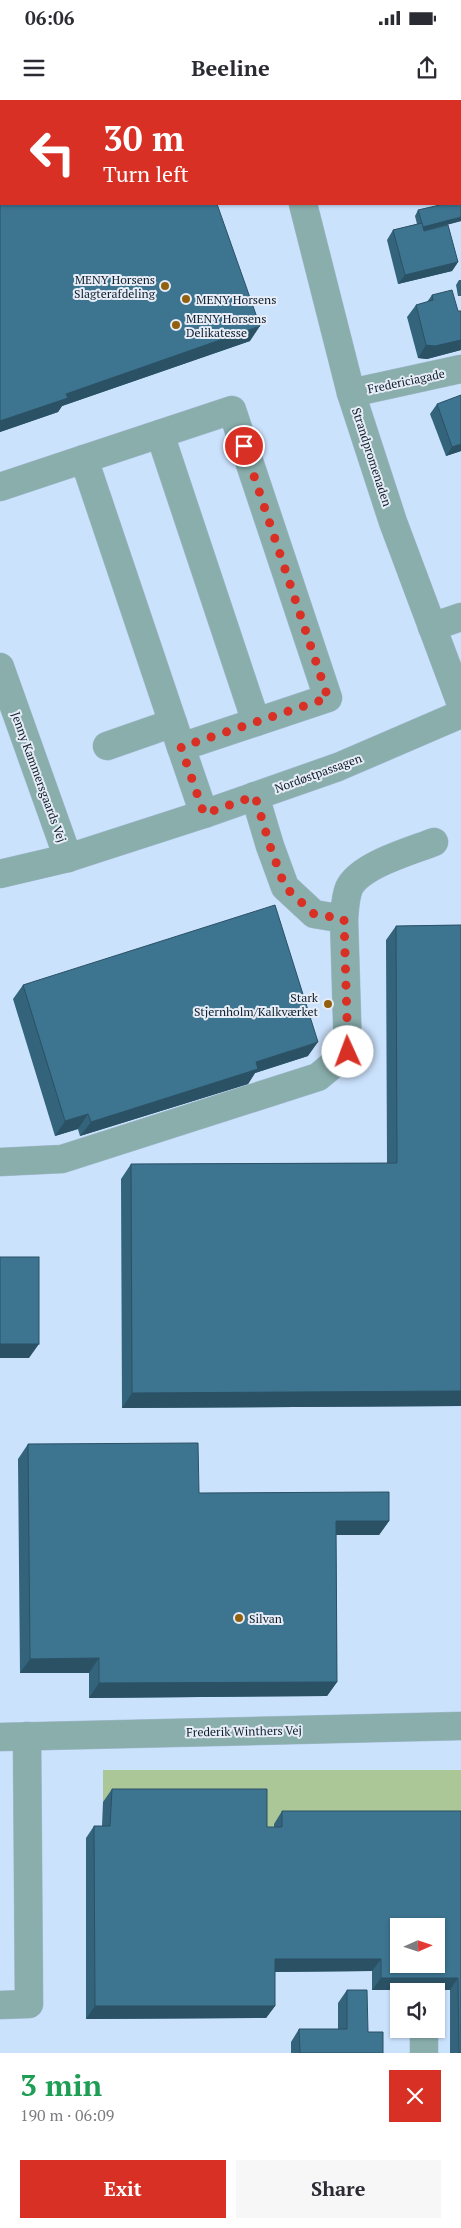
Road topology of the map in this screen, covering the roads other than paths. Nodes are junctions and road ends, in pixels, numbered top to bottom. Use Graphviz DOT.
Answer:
graph roads {
  1 [pos="303,205"];
  2 [pos="461,369"];
  3 [pos="351,393"];
  4 [pos="160,434"];
  5 [pos="84,459"];
  6 [pos="0,487"];
  7 [pos="461,618"];
  8 [pos="432,627"];
  9 [pos="0,667"];
  10 [pos="461,704"];
  11 [pos="461,714"];
  12 [pos="8,719"];
  13 [pos="256,722"];
  14 [pos="177,735"];
  15 [pos="106,746"];
  16 [pos="255,796"];
  17 [pos="204,814"];
  18 [pos="434,842"];
  19 [pos="68,858"];
  20 [pos="0,874"];
  21 [pos="344,919"];
  22 [pos="0,1162"];
  23 [pos="461,1726"];
  24 [pos="27,1736"];
  25 [pos="0,1737"];
  26 [pos="0,2005"];
  1 -- 3 [label="street, Strandpromenaden"];
  2 -- 3 [label="street, Fredericiagade"];
  3 -- 8 [label="street, Strandpromenaden"];
  4 -- 5 [label="street"];
  4 -- 13 [label="street"];
  4 -- 13 [label="street"];
  5 -- 6 [label="street"];
  5 -- 14 [label="street"];
  7 -- 8 [label="street"];
  8 -- 10 [label="street, Strandpromenaden"];
  9 -- 12 [label="street, Jenny Kammersgaards Vej"];
  11 -- 16 [label="street, Nordøstpassagen"];
  12 -- 19 [label="street, Jenny Kammersgaards Vej"];
  13 -- 14 [label="street"];
  14 -- 15 [label="street"];
  14 -- 17 [label="street"];
  16 -- 17 [label="street, Nordøstpassagen"];
  16 -- 21 [label="street"];
  17 -- 19 [label="street, Nordøstpassagen"];
  18 -- 21 [label="street"];
  19 -- 20 [label="street, Nordøstpassagen"];
  21 -- 22 [label="street"];
  23 -- 24 [label="street, Frederik Winthers Vej"];
  24 -- 25 [label="street, Frederik Winthers Vej"];
  24 -- 26 [label="street"];
}
